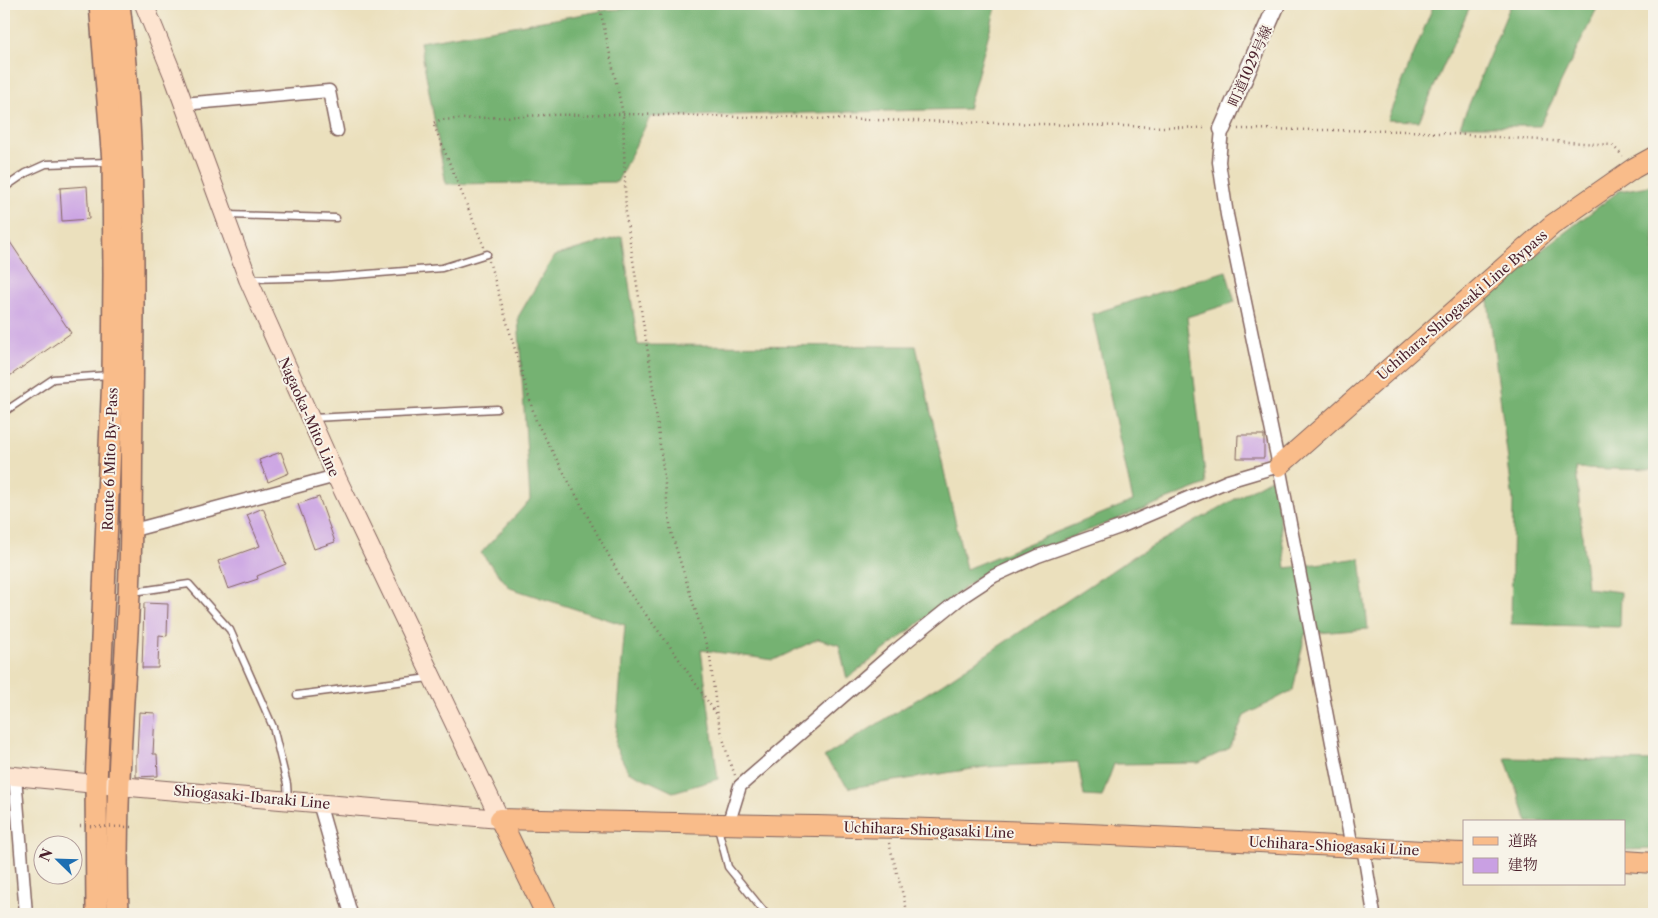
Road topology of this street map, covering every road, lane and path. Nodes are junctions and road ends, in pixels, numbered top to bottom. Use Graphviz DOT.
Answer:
graph roads {
  1 [pos="100,4"];
  2 [pos="119,4"];
  3 [pos="144,4"];
  4 [pos="599,4"];
  5 [pos="1277,4"];
  6 [pos="184,104"];
  7 [pos="623,114"];
  8 [pos="1222,129"];
  9 [pos="337,131"];
  10 [pos="1654,156"];
  11 [pos="113,162"];
  12 [pos="1634,168"];
  13 [pos="4,188"];
  14 [pos="224,214"];
  15 [pos="336,218"];
  16 [pos="488,254"];
  17 [pos="248,279"];
  18 [pos="113,374"];
  19 [pos="497,409"];
  20 [pos="4,412"];
  21 [pos="309,417"];
  22 [pos="1279,466"];
  23 [pos="336,476"];
  24 [pos="130,531"];
  25 [pos="129,592"];
  26 [pos="433,678"];
  27 [pos="297,695"];
  28 [pos="717,715"];
  29 [pos="10,775"];
  30 [pos="96,784"];
  31 [pos="119,786"];
  32 [pos="740,786"];
  33 [pos="288,800"];
  34 [pos="319,803"];
  35 [pos="500,819"];
  36 [pos="723,825"];
  37 [pos="80,826"];
  38 [pos="132,827"];
  39 [pos="885,828"];
  40 [pos="1358,847"];
  41 [pos="1463,853"];
  42 [pos="1626,861"];
  43 [pos="1654,863"];
  44 [pos="26,914"];
  45 [pos="96,914"];
  46 [pos="118,914"];
  47 [pos="351,914"];
  48 [pos="546,914"];
  49 [pos="766,914"];
  50 [pos="908,914"];
  51 [pos="1374,914"];
  1 -- 11 [label="highway, Route 6 Mito By-Pass"];
  2 -- 24 [label="highway, Route 6 Mito By-Pass"];
  3 -- 6 [label="main road, Nagaoka-Mito Line"];
  4 -- 7 [label="path"];
  5 -- 8 [label="street, 町道1029号線"];
  6 -- 9 [label="street"];
  6 -- 14 [label="main road, Nagaoka-Mito Line"];
  7 -- 8 [label="path"];
  7 -- 16 [label="path"];
  7 -- 28 [label="path"];
  8 -- 12 [label="path"];
  8 -- 22 [label="street"];
  10 -- 12 [label="main road, Uchihara-Shiogasaki Line Bypass"];
  11 -- 13 [label="lane"];
  11 -- 18 [label="highway, Route 6 Mito By-Pass"];
  12 -- 22 [label="main road, Uchihara-Shiogasaki Line Bypass"];
  14 -- 15 [label="lane"];
  14 -- 17 [label="main road, Nagaoka-Mito Line"];
  16 -- 17 [label="lane"];
  16 -- 28 [label="path"];
  17 -- 21 [label="main road, Nagaoka-Mito Line"];
  18 -- 20 [label="lane"];
  18 -- 30 [label="highway, Route 6 Mito By-Pass"];
  19 -- 21 [label="lane"];
  21 -- 23 [label="main road, Nagaoka-Mito Line"];
  22 -- 32 [label="street"];
  22 -- 40 [label="street"];
  23 -- 24 [label="street"];
  23 -- 26 [label="main road, Nagaoka-Mito Line"];
  24 -- 25 [label="highway, Route 6 Mito By-Pass"];
  25 -- 31 [label="highway, Route 6 Mito By-Pass"];
  25 -- 33 [label="lane"];
  26 -- 27 [label="lane"];
  26 -- 35 [label="main road, Nagaoka-Mito Line"];
  28 -- 32 [label="path"];
  29 -- 30 [label="main road, Shiogasaki-Ibaraki Line"];
  29 -- 44 [label="street"];
  30 -- 31 [label="main road, Shiogasaki-Ibaraki Line"];
  30 -- 45 [label="highway, Route 6 Mito By-Pass"];
  31 -- 33 [label="main road, Shiogasaki-Ibaraki Line"];
  31 -- 46 [label="highway, Route 6 Mito By-Pass"];
  32 -- 36 [label="street"];
  33 -- 34 [label="main road, Shiogasaki-Ibaraki Line"];
  34 -- 35 [label="main road, Shiogasaki-Ibaraki Line"];
  34 -- 47 [label="street"];
  35 -- 36 [label="main road, Uchihara-Shiogasaki Line"];
  35 -- 48 [label="main road"];
  36 -- 39 [label="main road, Uchihara-Shiogasaki Line"];
  36 -- 49 [label="lane"];
  37 -- 38 [label="path, bridge"];
  39 -- 40 [label="main road, Uchihara-Shiogasaki Line"];
  39 -- 50 [label="path"];
  40 -- 41 [label="main road, Uchihara-Shiogasaki Line"];
  40 -- 51 [label="street"];
  42 -- 43 [label="main road"];
}
